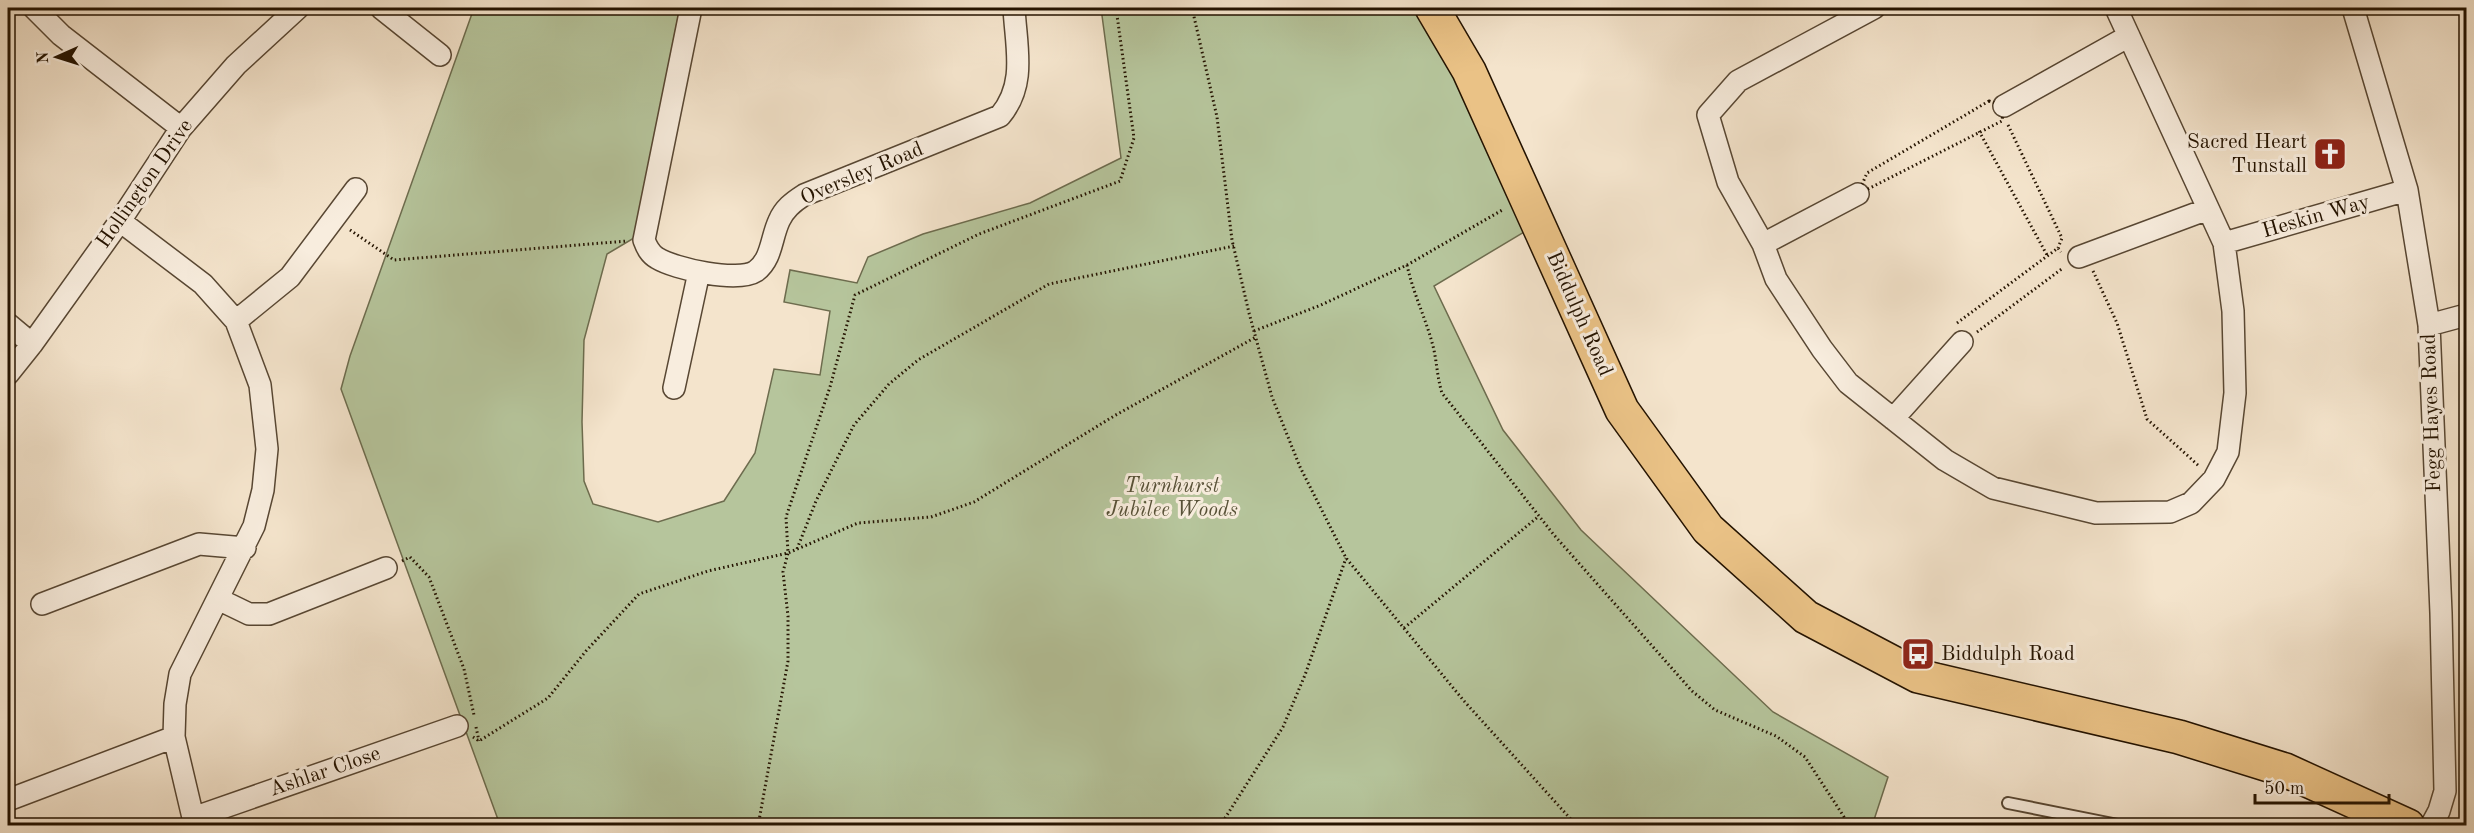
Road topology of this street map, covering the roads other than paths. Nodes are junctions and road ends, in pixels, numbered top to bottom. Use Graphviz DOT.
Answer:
graph roads {
  1 [pos="298,8"];
  2 [pos="381,8"];
  3 [pos="691,8"];
  4 [pos="1014,8"];
  5 [pos="1432,8"];
  6 [pos="1874,8"];
  7 [pos="2115,8"];
  8 [pos="2358,9"];
  9 [pos="42,10"];
  10 [pos="2129,36"];
  11 [pos="440,55"];
  12 [pos="2003,113"];
  13 [pos="181,128"];
  14 [pos="356,189"];
  15 [pos="2407,190"];
  16 [pos="1858,194"];
  17 [pos="2208,209"];
  18 [pos="120,221"];
  19 [pos="2224,243"];
  20 [pos="1762,244"];
  21 [pos="2077,259"];
  22 [pos="699,272"];
  23 [pos="2466,315"];
  24 [pos="236,321"];
  25 [pos="8,324"];
  26 [pos="2429,325"];
  27 [pos="1962,342"];
  28 [pos="32,344"];
  29 [pos="8,374"];
  30 [pos="674,388"];
  31 [pos="1893,419"];
  32 [pos="245,548"];
  33 [pos="386,568"];
  34 [pos="218,599"];
  35 [pos="42,604"];
  36 [pos="457,726"];
  37 [pos="174,737"];
  38 [pos="8,800"];
  39 [pos="2008,803"];
  40 [pos="194,822"];
  41 [pos="2123,825"];
  42 [pos="2408,825"];
  43 [pos="2431,825"];
  1 -- 13 [label="street, Hollington Drive"];
  2 -- 11 [label="street"];
  3 -- 22 [label="street, Oversley Road"];
  4 -- 22 [label="street, Oversley Road"];
  5 -- 42 [label="main road, Biddulph Road"];
  6 -- 20 [label="street"];
  7 -- 10 [label="street"];
  8 -- 15 [label="street, Fegg Hayes Road"];
  9 -- 13 [label="street"];
  10 -- 12 [label="street"];
  10 -- 17 [label="street"];
  13 -- 18 [label="street, Hollington Drive"];
  14 -- 24 [label="street"];
  15 -- 19 [label="street, Heskin Way"];
  15 -- 26 [label="street, Fegg Hayes Road"];
  16 -- 20 [label="street"];
  17 -- 19 [label="street"];
  17 -- 21 [label="street"];
  18 -- 24 [label="street"];
  18 -- 28 [label="street, Hollington Drive"];
  19 -- 31 [label="street"];
  20 -- 31 [label="street"];
  22 -- 30 [label="street"];
  23 -- 26 [label="street"];
  24 -- 32 [label="street"];
  25 -- 28 [label="street"];
  26 -- 43 [label="street, Fegg Hayes Road"];
  27 -- 31 [label="street"];
  28 -- 29 [label="street, Hollington Drive"];
  32 -- 34 [label="street"];
  32 -- 35 [label="street"];
  33 -- 34 [label="street"];
  34 -- 37 [label="street"];
  36 -- 40 [label="street, Ashlar Close"];
  37 -- 38 [label="street"];
  37 -- 40 [label="street"];
  39 -- 41 [label="lane"];
}
